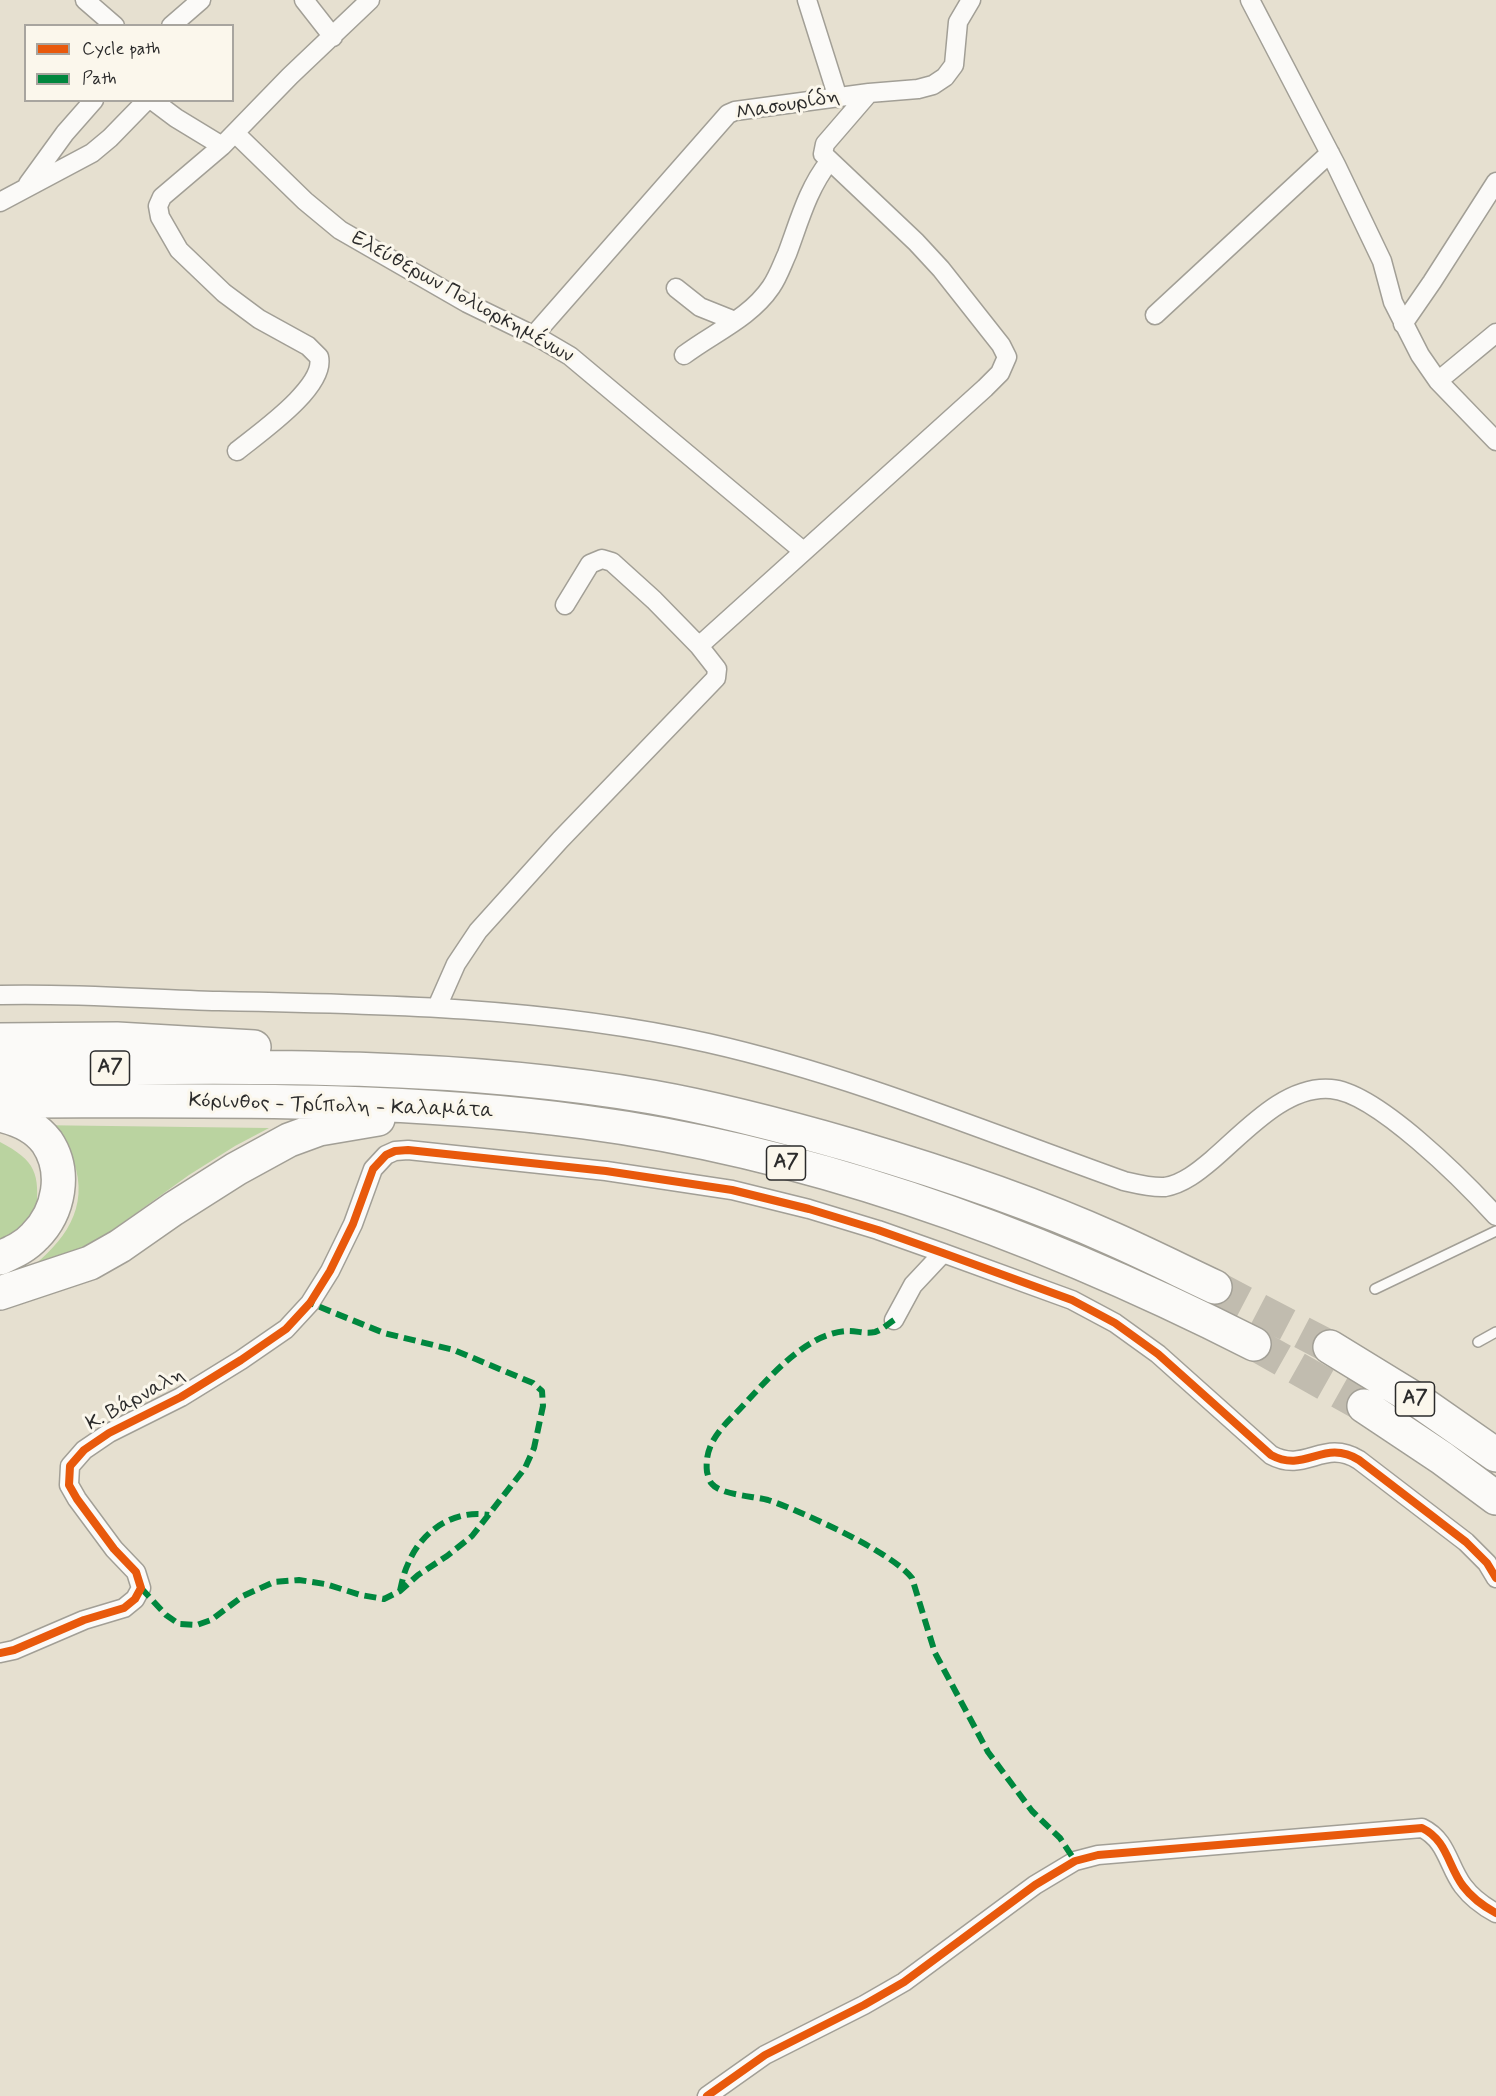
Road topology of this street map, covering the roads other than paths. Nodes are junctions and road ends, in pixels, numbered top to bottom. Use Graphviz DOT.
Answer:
graph roads {
  1 [pos="85,0"];
  2 [pos="201,0"];
  3 [pos="304,0"];
  4 [pos="370,0"];
  5 [pos="807,0"];
  6 [pos="971,0"];
  7 [pos="1250,0"];
  8 [pos="113,24"];
  9 [pos="173,24"];
  10 [pos="333,38"];
  11 [pos="869,93"];
  12 [pos="838,98"];
  13 [pos="92,102"];
  14 [pos="145,102"];
  15 [pos="155,102"];
  16 [pos="235,133"];
  17 [pos="222,146"];
  18 [pos="1330,153"];
  19 [pos="830,162"];
  20 [pos="1496,182"];
  21 [pos="27,186"];
  22 [pos="0,202"];
  23 [pos="676,288"];
  24 [pos="1155,315"];
  25 [pos="735,321"];
  26 [pos="1403,324"];
  27 [pos="1496,333"];
  28 [pos="534,335"];
  29 [pos="684,355"];
  30 [pos="1438,381"];
  31 [pos="1496,441"];
  32 [pos="237,451"];
  33 [pos="803,551"];
  34 [pos="565,605"];
  35 [pos="699,646"];
  36 [pos="0,995"];
  37 [pos="436,1007"];
  38 [pos="0,1040"];
  39 [pos="0,1069"];
  40 [pos="586,1088"];
  41 [pos="0,1101"];
  42 [pos="0,1115"];
  43 [pos="584,1122"];
  44 [pos="1496,1216"];
  45 [pos="1496,1231"];
  46 [pos="943,1253"];
  47 [pos="0,1258"];
  48 [pos="1215,1287"];
  49 [pos="1375,1289"];
  50 [pos="0,1293"];
  51 [pos="894,1320"];
  52 [pos="1496,1332"];
  53 [pos="1478,1342"];
  54 [pos="1254,1344"];
  55 [pos="1330,1347"];
  56 [pos="1364,1406"];
  57 [pos="1496,1455"];
  58 [pos="1496,1498"];
  59 [pos="1496,1578"];
  60 [pos="0,1653"];
  61 [pos="1496,1913"];
  62 [pos="706,2096"];
  1 -- 8 [label="street"];
  2 -- 9 [label="street"];
  3 -- 10 [label="street"];
  4 -- 10 [label="street"];
  5 -- 12 [label="street"];
  6 -- 11 [label="street, Μασουρίδη"];
  7 -- 18 [label="street"];
  10 -- 16 [label="street"];
  11 -- 12 [label="street, Μασουρίδη"];
  11 -- 19 [label="street"];
  12 -- 28 [label="street, Μασουρίδη"];
  13 -- 21 [label="street"];
  14 -- 21 [label="street"];
  15 -- 17 [label="street"];
  16 -- 17 [label="street"];
  16 -- 28 [label="street, Ελεύθερων Πολιορκημένων"];
  17 -- 32 [label="street"];
  18 -- 24 [label="street"];
  18 -- 26 [label="street"];
  19 -- 25 [label="street"];
  19 -- 33 [label="street"];
  20 -- 26 [label="street"];
  21 -- 22 [label="street"];
  23 -- 25 [label="street"];
  25 -- 29 [label="street"];
  26 -- 30 [label="street"];
  27 -- 30 [label="street"];
  28 -- 33 [label="street, Ελεύθερων Πολιορκημένων"];
  30 -- 31 [label="street"];
  33 -- 35 [label="street"];
  34 -- 35 [label="street"];
  35 -- 37 [label="street"];
  36 -- 37 [label="street"];
  37 -- 44 [label="street"];
  38 -- 40 [label="highway"];
  39 -- 40 [label="highway, Κόρινθος - Τρίπολη - Καλαμάτα / Α7"];
  40 -- 48 [label="highway, Κόρινθος - Τρίπολη - Καλαμάτα / Α7"];
  41 -- 43 [label="highway, Κόρινθος - Τρίπολη - Καλαμάτα / Α7"];
  42 -- 47 [label="highway"];
  43 -- 50 [label="highway"];
  43 -- 54 [label="highway, Κόρινθος - Τρίπολη - Καλαμάτα / Α7"];
  45 -- 49 [label="lane"];
  46 -- 51 [label="street"];
  46 -- 59 [label="street"];
  46 -- 60 [label="street, Κ. Βάρναλη"];
  52 -- 53 [label="lane"];
  55 -- 57 [label="highway, Α7"];
  56 -- 58 [label="highway, Α7"];
  61 -- 62 [label="street"];
}
